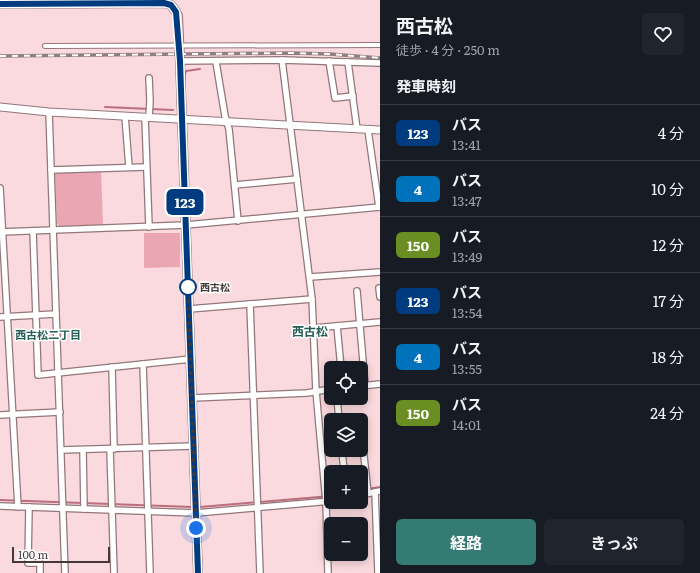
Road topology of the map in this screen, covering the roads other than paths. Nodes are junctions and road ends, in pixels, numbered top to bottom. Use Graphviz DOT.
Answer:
graph roads {
  1 [pos="150,1"];
  2 [pos="172,2"];
  3 [pos="0,4"];
  4 [pos="179,45"];
  5 [pos="380,45"];
  6 [pos="45,46"];
  7 [pos="282,60"];
  8 [pos="180,61"];
  9 [pos="329,61"];
  10 [pos="216,62"];
  11 [pos="348,62"];
  12 [pos="380,63"];
  13 [pos="149,78"];
  14 [pos="353,96"];
  15 [pos="0,107"];
  16 [pos="49,112"];
  17 [pos="148,113"];
  18 [pos="125,116"];
  19 [pos="182,118"];
  20 [pos="227,122"];
  21 [pos="291,125"];
  22 [pos="357,129"];
  23 [pos="368,130"];
  24 [pos="380,130"];
  25 [pos="129,167"];
  26 [pos="146,167"];
  27 [pos="51,170"];
  28 [pos="297,179"];
  29 [pos="235,185"];
  30 [pos="0,188"];
  31 [pos="379,207"];
  32 [pos="302,215"];
  33 [pos="238,221"];
  34 [pos="186,225"];
  35 [pos="149,227"];
  36 [pos="53,230"];
  37 [pos="33,231"];
  38 [pos="1,232"];
  39 [pos="380,272"];
  40 [pos="310,278"];
  41 [pos="379,288"];
  42 [pos="357,291"];
  43 [pos="380,297"];
  44 [pos="312,299"];
  45 [pos="250,304"];
  46 [pos="189,309"];
  47 [pos="56,314"];
  48 [pos="36,315"];
  49 [pos="8,316"];
  50 [pos="0,317"];
  51 [pos="380,322"];
  52 [pos="360,324"];
  53 [pos="337,326"];
  54 [pos="314,328"];
  55 [pos="191,359"];
  56 [pos="340,361"];
  57 [pos="362,361"];
  58 [pos="143,364"];
  59 [pos="112,367"];
  60 [pos="59,373"];
  61 [pos="380,384"];
  62 [pos="368,385"];
  63 [pos="324,390"];
  64 [pos="316,391"];
  65 [pos="254,395"];
  66 [pos="192,398"];
  67 [pos="60,412"];
  68 [pos="14,414"];
  69 [pos="0,415"];
  70 [pos="147,446"];
  71 [pos="194,446"];
  72 [pos="112,449"];
  73 [pos="61,450"];
  74 [pos="82,450"];
  75 [pos="324,470"];
  76 [pos="368,490"];
  77 [pos="378,492"];
  78 [pos="324,499"];
  79 [pos="18,503"];
  80 [pos="258,504"];
  81 [pos="63,505"];
  82 [pos="84,505"];
  83 [pos="0,506"];
  84 [pos="112,506"];
  85 [pos="29,507"];
  86 [pos="148,508"];
  87 [pos="327,509"];
  88 [pos="196,513"];
  89 [pos="40,573"];
  90 [pos="65,573"];
  91 [pos="114,573"];
  92 [pos="150,573"];
  93 [pos="198,573"];
  94 [pos="260,573"];
  95 [pos="328,573"];
  96 [pos="378,573"];
  1 -- 2 [label="main road"];
  1 -- 3 [label="main road"];
  2 -- 4 [label="main road"];
  4 -- 5 [label="street"];
  4 -- 6 [label="street"];
  4 -- 8 [label="main road"];
  7 -- 9 [label="street"];
  7 -- 10 [label="street"];
  7 -- 21 [label="street"];
  8 -- 10 [label="street"];
  8 -- 19 [label="main road"];
  9 -- 11 [label="street"];
  9 -- 14 [label="street"];
  10 -- 20 [label="street"];
  11 -- 12 [label="street"];
  11 -- 14 [label="street"];
  13 -- 17 [label="street"];
  14 -- 22 [label="street"];
  15 -- 16 [label="street"];
  16 -- 18 [label="street"];
  16 -- 27 [label="street"];
  17 -- 18 [label="street"];
  17 -- 19 [label="street"];
  17 -- 26 [label="street"];
  18 -- 25 [label="street"];
  19 -- 20 [label="street"];
  19 -- 34 [label="main road"];
  20 -- 21 [label="street"];
  20 -- 29 [label="street"];
  21 -- 22 [label="street"];
  21 -- 28 [label="street"];
  22 -- 23 [label="street"];
  23 -- 24 [label="street"];
  23 -- 31 [label="street"];
  25 -- 26 [label="street"];
  25 -- 27 [label="street"];
  26 -- 35 [label="street"];
  27 -- 36 [label="street"];
  28 -- 29 [label="street"];
  28 -- 32 [label="street"];
  29 -- 33 [label="street"];
  30 -- 38 [label="street"];
  31 -- 32 [label="street"];
  32 -- 33 [label="street"];
  32 -- 40 [label="street"];
  33 -- 34 [label="street"];
  34 -- 35 [label="street"];
  34 -- 46 [label="main road"];
  35 -- 36 [label="street"];
  36 -- 37 [label="street"];
  36 -- 47 [label="street"];
  37 -- 38 [label="street"];
  37 -- 48 [label="street"];
  38 -- 49 [label="street"];
  39 -- 40 [label="street"];
  40 -- 44 [label="street"];
  41 -- 43 [label="street"];
  42 -- 52 [label="street"];
  44 -- 45 [label="street"];
  44 -- 54 [label="street"];
  45 -- 46 [label="street"];
  45 -- 65 [label="street"];
  46 -- 55 [label="main road"];
  47 -- 48 [label="street"];
  47 -- 60 [label="street"];
  48 -- 49 [label="street"];
  48 -- 60 [label="street"];
  49 -- 50 [label="street"];
  49 -- 68 [label="street"];
  51 -- 52 [label="street"];
  52 -- 53 [label="street"];
  52 -- 57 [label="street"];
  53 -- 54 [label="street"];
  53 -- 56 [label="street"];
  54 -- 64 [label="street"];
  55 -- 58 [label="street"];
  55 -- 66 [label="main road"];
  58 -- 59 [label="street"];
  58 -- 70 [label="street"];
  59 -- 60 [label="street"];
  59 -- 72 [label="street"];
  60 -- 67 [label="street"];
  61 -- 62 [label="street"];
  63 -- 64 [label="street"];
  64 -- 65 [label="street"];
  64 -- 75 [label="street"];
  65 -- 66 [label="street"];
  65 -- 80 [label="street"];
  66 -- 71 [label="main road"];
  67 -- 68 [label="street"];
  67 -- 73 [label="street"];
  68 -- 69 [label="street"];
  68 -- 79 [label="street"];
  70 -- 71 [label="street"];
  70 -- 72 [label="street"];
  70 -- 86 [label="street"];
  71 -- 88 [label="main road"];
  72 -- 74 [label="street"];
  72 -- 84 [label="street"];
  73 -- 74 [label="street"];
  73 -- 81 [label="street"];
  74 -- 82 [label="street"];
  76 -- 77 [label="street"];
  77 -- 96 [label="street"];
  78 -- 80 [label="street"];
  79 -- 83 [label="street"];
  79 -- 85 [label="street"];
  80 -- 88 [label="street"];
  80 -- 94 [label="street"];
  81 -- 82 [label="street"];
  81 -- 85 [label="street"];
  81 -- 90 [label="street"];
  82 -- 84 [label="street"];
  84 -- 86 [label="street"];
  84 -- 91 [label="street"];
  85 -- 89 [label="street"];
  86 -- 88 [label="street"];
  86 -- 92 [label="street"];
  87 -- 95 [label="street"];
  88 -- 93 [label="main road"];
}
